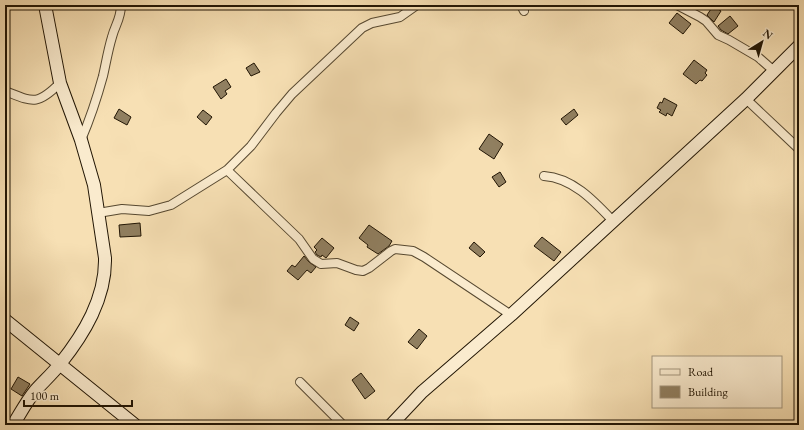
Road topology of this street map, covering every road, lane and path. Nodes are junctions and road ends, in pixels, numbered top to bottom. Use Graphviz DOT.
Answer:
graph roads {
  1 [pos="45,5"];
  2 [pos="121,5"];
  3 [pos="417,5"];
  4 [pos="677,5"];
  5 [pos="799,46"];
  6 [pos="774,71"];
  7 [pos="60,83"];
  8 [pos="5,91"];
  9 [pos="746,99"];
  10 [pos="81,140"];
  11 [pos="799,149"];
  12 [pos="227,170"];
  13 [pos="544,176"];
  14 [pos="98,213"];
  15 [pos="613,221"];
  16 [pos="511,315"];
  17 [pos="5,320"];
  18 [pos="60,364"];
  19 [pos="300,382"];
  20 [pos="13,425"];
  21 [pos="135,425"];
  22 [pos="343,425"];
  23 [pos="391,425"];
  1 -- 7 [label="street"];
  2 -- 10 [label="street"];
  3 -- 12 [label="street"];
  4 -- 6 [label="street"];
  5 -- 6 [label="street"];
  6 -- 9 [label="street"];
  7 -- 8 [label="street"];
  7 -- 10 [label="street"];
  9 -- 11 [label="street"];
  9 -- 15 [label="street"];
  10 -- 14 [label="street"];
  12 -- 14 [label="street"];
  12 -- 16 [label="street"];
  13 -- 15 [label="street"];
  14 -- 18 [label="street"];
  15 -- 16 [label="street"];
  16 -- 23 [label="street"];
  17 -- 18 [label="street"];
  18 -- 20 [label="street"];
  18 -- 21 [label="street"];
  19 -- 22 [label="street"];
}
